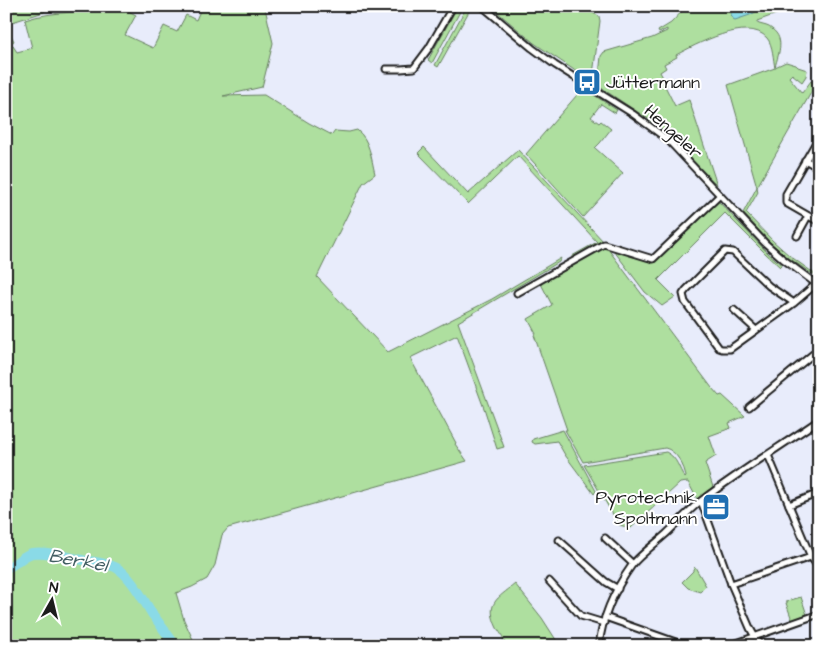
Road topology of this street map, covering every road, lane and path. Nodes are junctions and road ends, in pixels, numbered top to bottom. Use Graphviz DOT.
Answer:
graph roads {
  1 [pos="453,6"];
  2 [pos="482,6"];
  3 [pos="386,69"];
  4 [pos="819,138"];
  5 [pos="806,160"];
  6 [pos="819,168"];
  7 [pos="720,195"];
  8 [pos="808,216"];
  9 [pos="819,222"];
  10 [pos="797,236"];
  11 [pos="818,283"];
  12 [pos="518,293"];
  13 [pos="794,303"];
  14 [pos="734,310"];
  15 [pos="756,330"];
  16 [pos="819,349"];
  17 [pos="749,407"];
  18 [pos="819,420"];
  19 [pos="768,455"];
  20 [pos="819,493"];
  21 [pos="701,501"];
  22 [pos="789,505"];
  23 [pos="606,538"];
  24 [pos="559,540"];
  25 [pos="811,557"];
  26 [pos="633,564"];
  27 [pos="818,567"];
  28 [pos="549,581"];
  29 [pos="731,584"];
  30 [pos="618,589"];
  31 [pos="819,614"];
  32 [pos="605,620"];
  33 [pos="755,637"];
  34 [pos="599,646"];
  35 [pos="687,646"];
  36 [pos="728,646"];
  37 [pos="760,646"];
  1 -- 3 [label="street"];
  2 -- 7 [label="street, Hengeler"];
  4 -- 5 [label="street"];
  5 -- 6 [label="street"];
  5 -- 8 [label="street"];
  7 -- 11 [label="street, Hengeler"];
  7 -- 12 [label="street"];
  8 -- 9 [label="street"];
  8 -- 10 [label="street"];
  11 -- 13 [label="street"];
  13 -- 15 [label="street"];
  13 -- 15 [label="street"];
  14 -- 15 [label="street"];
  16 -- 17 [label="street"];
  18 -- 19 [label="street"];
  19 -- 21 [label="street"];
  19 -- 22 [label="street"];
  20 -- 22 [label="street"];
  21 -- 26 [label="street"];
  21 -- 29 [label="street"];
  22 -- 25 [label="street"];
  23 -- 26 [label="street"];
  24 -- 30 [label="street"];
  25 -- 27 [label="street"];
  25 -- 29 [label="street"];
  26 -- 30 [label="street"];
  28 -- 32 [label="street"];
  29 -- 33 [label="street"];
  30 -- 32 [label="street"];
  31 -- 33 [label="street"];
  32 -- 34 [label="street"];
  32 -- 35 [label="street"];
  33 -- 36 [label="street"];
  33 -- 37 [label="street"];
}
